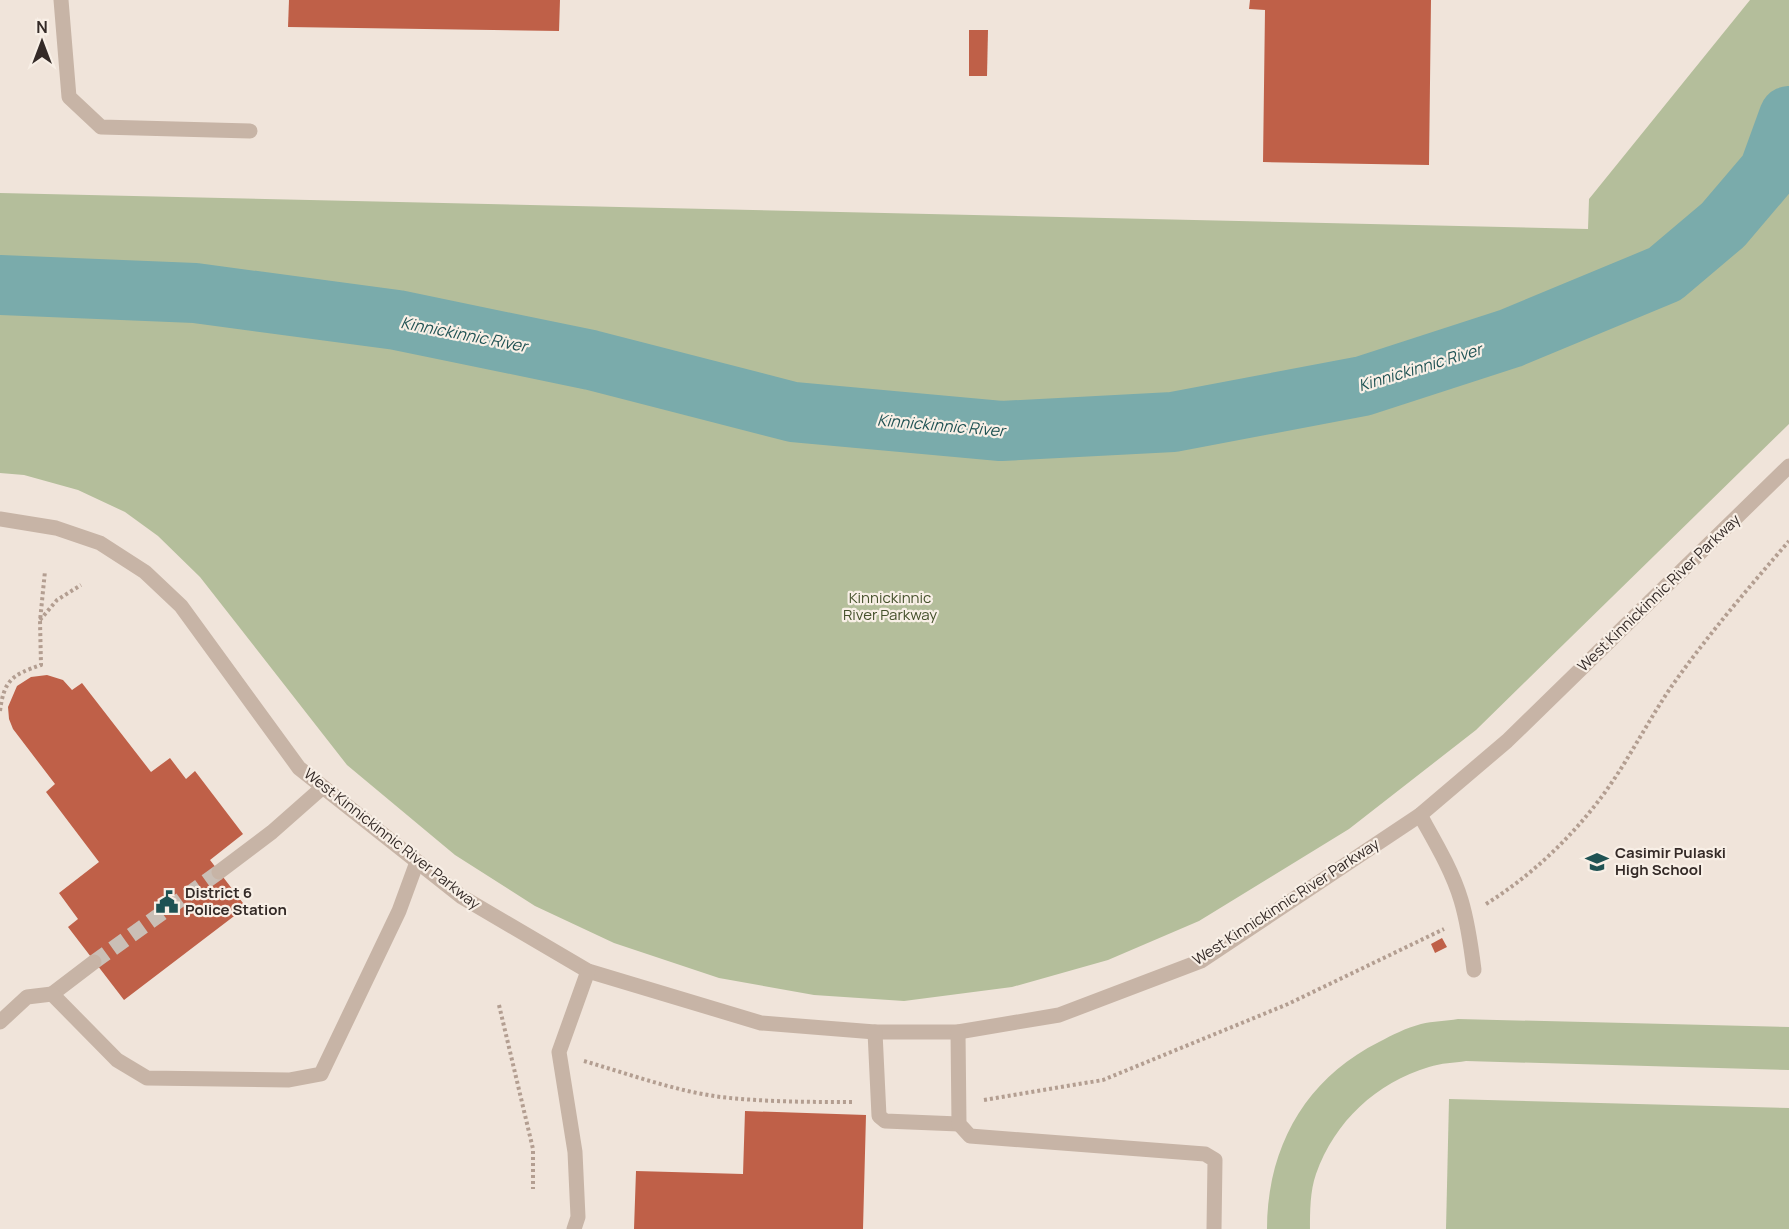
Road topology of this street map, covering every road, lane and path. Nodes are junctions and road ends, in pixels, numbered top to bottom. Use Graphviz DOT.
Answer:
graph roads {
  1 [pos="61,0"];
  2 [pos="250,131"];
  3 [pos="1788,469"];
  4 [pos="0,519"];
  5 [pos="45,571"];
  6 [pos="81,585"];
  7 [pos="40,621"];
  8 [pos="1,696"];
  9 [pos="0,711"];
  10 [pos="323,787"];
  11 [pos="1420,815"];
  12 [pos="417,862"];
  13 [pos="219,872"];
  14 [pos="94,962"];
  15 [pos="1474,970"];
  16 [pos="588,971"];
  17 [pos="52,994"];
  18 [pos="499,1005"];
  19 [pos="0,1022"];
  20 [pos="875,1032"];
  21 [pos="958,1032"];
  22 [pos="959,1124"];
  23 [pos="533,1188"];
  24 [pos="574,1229"];
  25 [pos="1214,1229"];
  1 -- 2 [label="street"];
  3 -- 11 [label="street, West Kinnickinnic River Parkway"];
  4 -- 10 [label="street, West Kinnickinnic River Parkway"];
  5 -- 7 [label="path"];
  6 -- 7 [label="path"];
  7 -- 8 [label="path"];
  8 -- 9 [label="path"];
  10 -- 12 [label="street, West Kinnickinnic River Parkway"];
  10 -- 13 [label="street"];
  11 -- 15 [label="street"];
  11 -- 21 [label="street, West Kinnickinnic River Parkway"];
  12 -- 16 [label="street, West Kinnickinnic River Parkway"];
  12 -- 17 [label="street"];
  14 -- 17 [label="street"];
  16 -- 20 [label="street, West Kinnickinnic River Parkway"];
  16 -- 24 [label="street"];
  17 -- 19 [label="street"];
  18 -- 23 [label="path"];
  20 -- 21 [label="street, West Kinnickinnic River Parkway"];
  20 -- 22 [label="street"];
  21 -- 22 [label="street"];
  22 -- 25 [label="street"];
}
